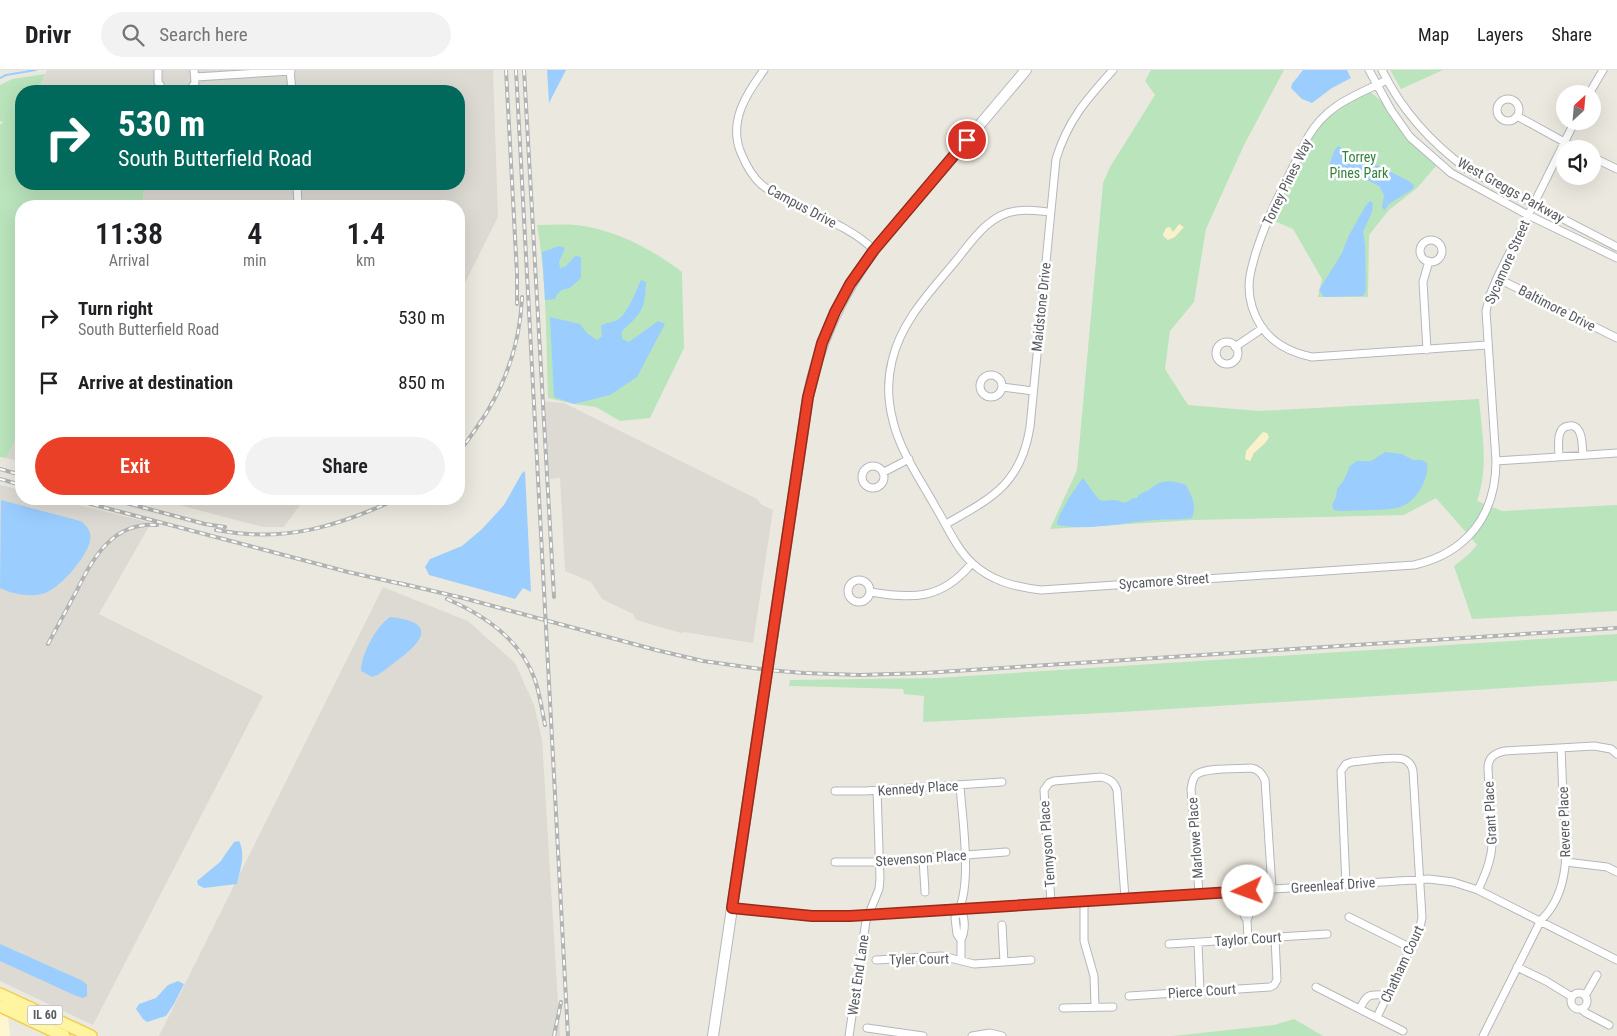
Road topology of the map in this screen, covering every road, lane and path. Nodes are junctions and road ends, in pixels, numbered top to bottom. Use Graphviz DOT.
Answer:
graph roads {
  1 [pos="158,70"];
  2 [pos="290,70"];
  3 [pos="764,70"];
  4 [pos="1026,70"];
  5 [pos="1113,70"];
  6 [pos="1369,70"];
  7 [pos="1382,70"];
  8 [pos="1603,70"];
  9 [pos="195,73"];
  10 [pos="1387,80"];
  11 [pos="160,85"];
  12 [pos="193,85"];
  13 [pos="291,85"];
  14 [pos="1594,85"];
  15 [pos="1376,86"];
  16 [pos="1517,116"];
  17 [pos="1560,140"];
  18 [pos="1556,160"];
  19 [pos="1601,161"];
  20 [pos="1617,169"];
  21 [pos="1531,209"];
  22 [pos="1050,212"];
  23 [pos="1617,247"];
  24 [pos="874,250"];
  25 [pos="1617,258"];
  26 [pos="1429,262"];
  27 [pos="1497,278"];
  28 [pos="1263,328"];
  29 [pos="1617,338"];
  30 [pos="1487,345"];
  31 [pos="1236,347"];
  32 [pos="1427,350"];
  33 [pos="1002,387"];
  34 [pos="1033,391"];
  35 [pos="1617,453"];
  36 [pos="1583,455"];
  37 [pos="1559,457"];
  38 [pos="909,459"];
  39 [pos="1496,462"];
  40 [pos="884,472"];
  41 [pos="946,524"];
  42 [pos="972,563"];
  43 [pos="870,592"];
  44 [pos="1561,748"];
  45 [pos="1617,754"];
  46 [pos="1002,782"];
  47 [pos="960,785"];
  48 [pos="877,790"];
  49 [pos="835,791"];
  50 [pos="1006,852"];
  51 [pos="964,855"];
  52 [pos="923,858"];
  53 [pos="879,861"];
  54 [pos="835,862"];
  55 [pos="1566,862"];
  56 [pos="1617,872"];
  57 [pos="1421,879"];
  58 [pos="1346,884"];
  59 [pos="1272,889"];
  60 [pos="1478,890"];
  61 [pos="1244,891"];
  62 [pos="925,892"];
  63 [pos="1199,893"];
  64 [pos="1125,898"];
  65 [pos="1084,901"];
  66 [pos="1051,903"];
  67 [pos="732,908"];
  68 [pos="960,909"];
  69 [pos="869,915"];
  70 [pos="1349,917"];
  71 [pos="1541,920"];
  72 [pos="1002,925"];
  73 [pos="1328,934"];
  74 [pos="1275,938"];
  75 [pos="1248,939"];
  76 [pos="1198,943"];
  77 [pos="1168,944"];
  78 [pos="1411,948"];
  79 [pos="876,960"];
  80 [pos="961,960"];
  81 [pos="1031,960"];
  82 [pos="1617,960"];
  83 [pos="1004,962"];
  84 [pos="1517,967"];
  85 [pos="1597,975"];
  86 [pos="1316,987"];
  87 [pos="1200,991"];
  88 [pos="0,994"];
  89 [pos="1388,994"];
  90 [pos="1129,996"];
  91 [pos="1585,996"];
  92 [pos="1572,997"];
  93 [pos="0,1006"];
  94 [pos="1095,1006"];
  95 [pos="1113,1007"];
  96 [pos="1064,1008"];
  97 [pos="1360,1009"];
  98 [pos="1582,1009"];
  99 [pos="1377,1017"];
  100 [pos="1609,1025"];
  101 [pos="868,1028"];
  102 [pos="1403,1031"];
  103 [pos="64,1036"];
  104 [pos="91,1036"];
  105 [pos="713,1036"];
  106 [pos="850,1036"];
  107 [pos="922,1036"];
  108 [pos="972,1036"];
  109 [pos="1002,1036"];
  110 [pos="1483,1036"];
  1 -- 11 [label="street"];
  2 -- 9 [label="street"];
  2 -- 13 [label="street"];
  3 -- 24 [label="street, Campus Drive"];
  4 -- 24 [label="main road"];
  5 -- 22 [label="street, Maidstone Drive"];
  6 -- 15 [label="street, West Greggs Parkway"];
  7 -- 10 [label="street, West Greggs Parkway"];
  8 -- 14 [label="street"];
  9 -- 12 [label="street"];
  10 -- 15 [label="street, Torrey Pines Way"];
  10 -- 21 [label="street, West Greggs Parkway"];
  15 -- 21 [label="street, West Greggs Parkway"];
  15 -- 28 [label="street, Torrey Pines Way"];
  16 -- 17 [label="street"];
  18 -- 21 [label="street, Sycamore Street"];
  19 -- 20 [label="street"];
  21 -- 23 [label="street, West Greggs Parkway"];
  21 -- 25 [label="street, West Greggs Parkway"];
  21 -- 27 [label="street, Sycamore Street"];
  22 -- 34 [label="street, Maidstone Drive"];
  22 -- 38 [label="street, Sycamore Street"];
  24 -- 67 [label="main road"];
  26 -- 32 [label="street"];
  27 -- 29 [label="street, Baltimore Drive"];
  27 -- 30 [label="street, Sycamore Street"];
  28 -- 31 [label="street"];
  28 -- 32 [label="street, Torrey Pines Way"];
  30 -- 32 [label="street, Torrey Pines Way"];
  30 -- 39 [label="street, Sycamore Street"];
  33 -- 34 [label="street"];
  34 -- 41 [label="street, Maidstone Drive"];
  35 -- 36 [label="street"];
  36 -- 37 [label="street"];
  36 -- 37 [label="street"];
  37 -- 39 [label="street"];
  38 -- 40 [label="street"];
  38 -- 41 [label="street, Sycamore Street"];
  39 -- 42 [label="street, Sycamore Street"];
  41 -- 42 [label="street, Sycamore Street"];
  42 -- 43 [label="street"];
  44 -- 45 [label="street, Grant Place"];
  44 -- 55 [label="street, Revere Place"];
  44 -- 60 [label="street, Grant Place"];
  46 -- 47 [label="street, Kennedy Place"];
  47 -- 48 [label="street, Kennedy Place"];
  47 -- 51 [label="street, Tyler Court"];
  48 -- 49 [label="street, Kennedy Place"];
  48 -- 53 [label="street, West End Lane"];
  50 -- 51 [label="street, Stevenson Place"];
  51 -- 52 [label="street, Stevenson Place"];
  51 -- 68 [label="street, Tyler Court"];
  52 -- 53 [label="street, Stevenson Place"];
  52 -- 62 [label="street"];
  53 -- 54 [label="street, Stevenson Place"];
  53 -- 69 [label="street, West End Lane"];
  55 -- 56 [label="street"];
  55 -- 71 [label="street, Revere Place"];
  57 -- 58 [label="street, Greenleaf Drive"];
  57 -- 58 [label="street, Chatham Court"];
  57 -- 60 [label="street, Greenleaf Drive"];
  57 -- 78 [label="street, Chatham Court"];
  58 -- 59 [label="street, Greenleaf Drive"];
  59 -- 61 [label="street, Greenleaf Drive"];
  59 -- 63 [label="street, Marlowe Place"];
  60 -- 71 [label="street, Greenleaf Drive"];
  61 -- 63 [label="street, Greenleaf Drive"];
  61 -- 75 [label="street"];
  63 -- 64 [label="street, Greenleaf Drive"];
  64 -- 65 [label="street, Greenleaf Drive"];
  64 -- 66 [label="street, Tennyson Place"];
  65 -- 66 [label="street, Greenleaf Drive"];
  65 -- 94 [label="street"];
  66 -- 68 [label="street, Greenleaf Drive"];
  67 -- 69 [label="street, Greenleaf Drive"];
  67 -- 105 [label="main road"];
  68 -- 69 [label="street, Greenleaf Drive"];
  68 -- 80 [label="street, Tyler Court"];
  69 -- 106 [label="street, West End Lane"];
  70 -- 78 [label="street"];
  71 -- 82 [label="street, Greenleaf Drive"];
  71 -- 84 [label="street, Revere Place"];
  72 -- 83 [label="street"];
  73 -- 74 [label="street, Taylor Court"];
  74 -- 75 [label="street, Taylor Court"];
  74 -- 87 [label="street, Pierce Court"];
  75 -- 76 [label="street, Taylor Court"];
  76 -- 77 [label="street, Taylor Court"];
  76 -- 87 [label="street"];
  78 -- 89 [label="street, Chatham Court"];
  79 -- 80 [label="street, Tyler Court"];
  80 -- 83 [label="street, Tyler Court"];
  81 -- 83 [label="street, Tyler Court"];
  84 -- 92 [label="street"];
  84 -- 110 [label="street, Revere Place"];
  85 -- 91 [label="street"];
  86 -- 97 [label="street"];
  87 -- 90 [label="street, Pierce Court"];
  88 -- 104 [label="main road, IL 60"];
  89 -- 97 [label="street"];
  89 -- 99 [label="street, Chatham Court"];
  91 -- 92 [label="street"];
  91 -- 98 [label="street"];
  92 -- 98 [label="street"];
  93 -- 103 [label="main road, IL 60"];
  94 -- 95 [label="street"];
  94 -- 96 [label="street"];
  97 -- 99 [label="street"];
  98 -- 100 [label="street"];
  99 -- 102 [label="street"];
  101 -- 107 [label="street"];
  108 -- 109 [label="street"];
}
